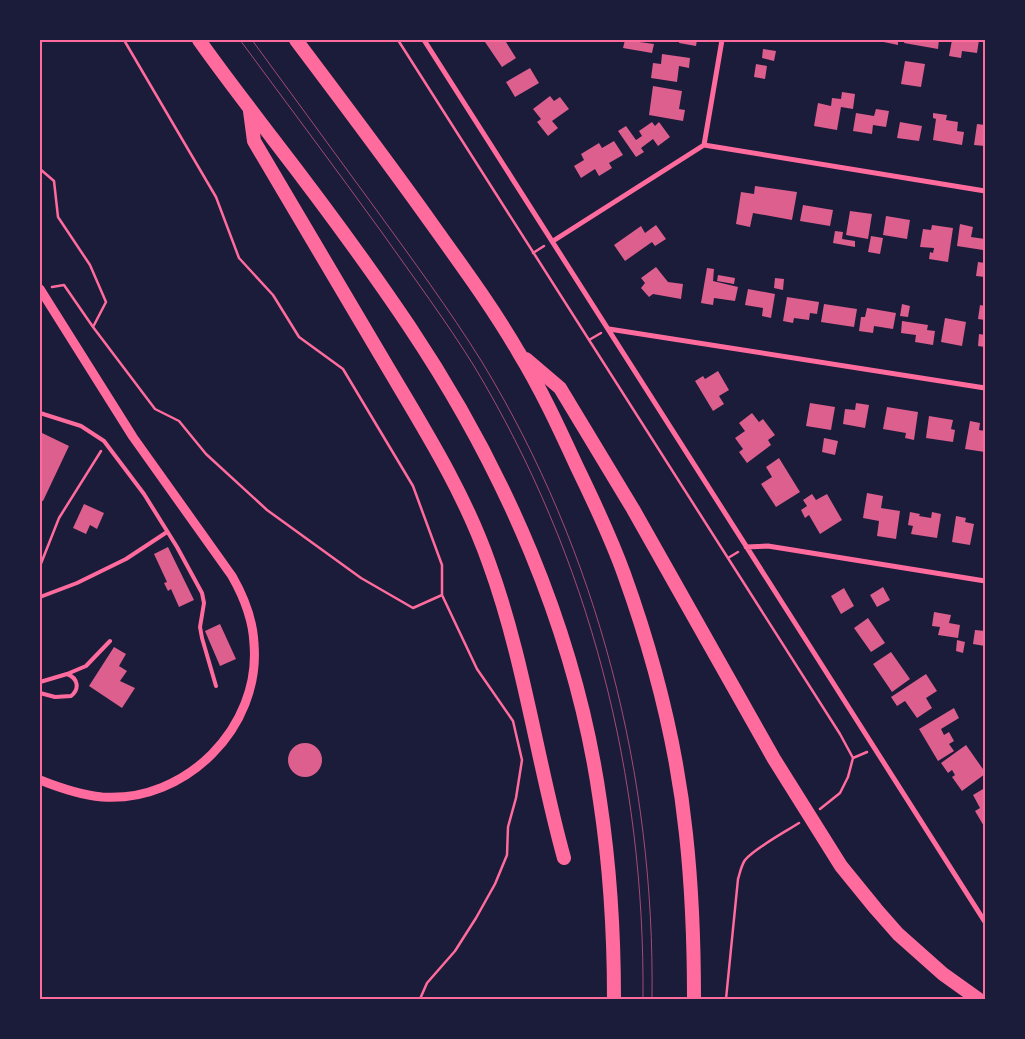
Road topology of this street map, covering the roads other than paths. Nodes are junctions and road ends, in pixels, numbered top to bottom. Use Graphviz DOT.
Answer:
graph roads {
  1 [pos="199,40"];
  2 [pos="296,40"];
  3 [pos="424,40"];
  4 [pos="722,40"];
  5 [pos="250,108"];
  6 [pos="704,145"];
  7 [pos="985,191"];
  8 [pos="553,241"];
  9 [pos="43,290"];
  10 [pos="610,329"];
  11 [pos="520,354"];
  12 [pos="985,388"];
  13 [pos="40,413"];
  14 [pos="167,532"];
  15 [pos="746,547"];
  16 [pos="985,581"];
  17 [pos="40,597"];
  18 [pos="110,641"];
  19 [pos="67,674"];
  20 [pos="40,682"];
  21 [pos="216,686"];
  22 [pos="40,693"];
  23 [pos="40,780"];
  24 [pos="564,858"];
  25 [pos="985,922"];
  26 [pos="614,999"];
  27 [pos="694,999"];
  28 [pos="978,999"];
  1 -- 5 [label="highway"];
  2 -- 11 [label="highway"];
  3 -- 8 [label="street"];
  4 -- 6 [label="street"];
  5 -- 24 [label="highway"];
  5 -- 26 [label="highway"];
  6 -- 7 [label="street"];
  6 -- 8 [label="street"];
  8 -- 10 [label="street"];
  9 -- 23 [label="street"];
  10 -- 12 [label="street"];
  10 -- 15 [label="street"];
  11 -- 27 [label="highway"];
  11 -- 28 [label="highway"];
  13 -- 14 [label="lane"];
  14 -- 17 [label="lane"];
  14 -- 21 [label="lane"];
  15 -- 16 [label="street"];
  15 -- 25 [label="street"];
  18 -- 19 [label="lane"];
  19 -- 20 [label="lane"];
  19 -- 22 [label="lane"];
}
